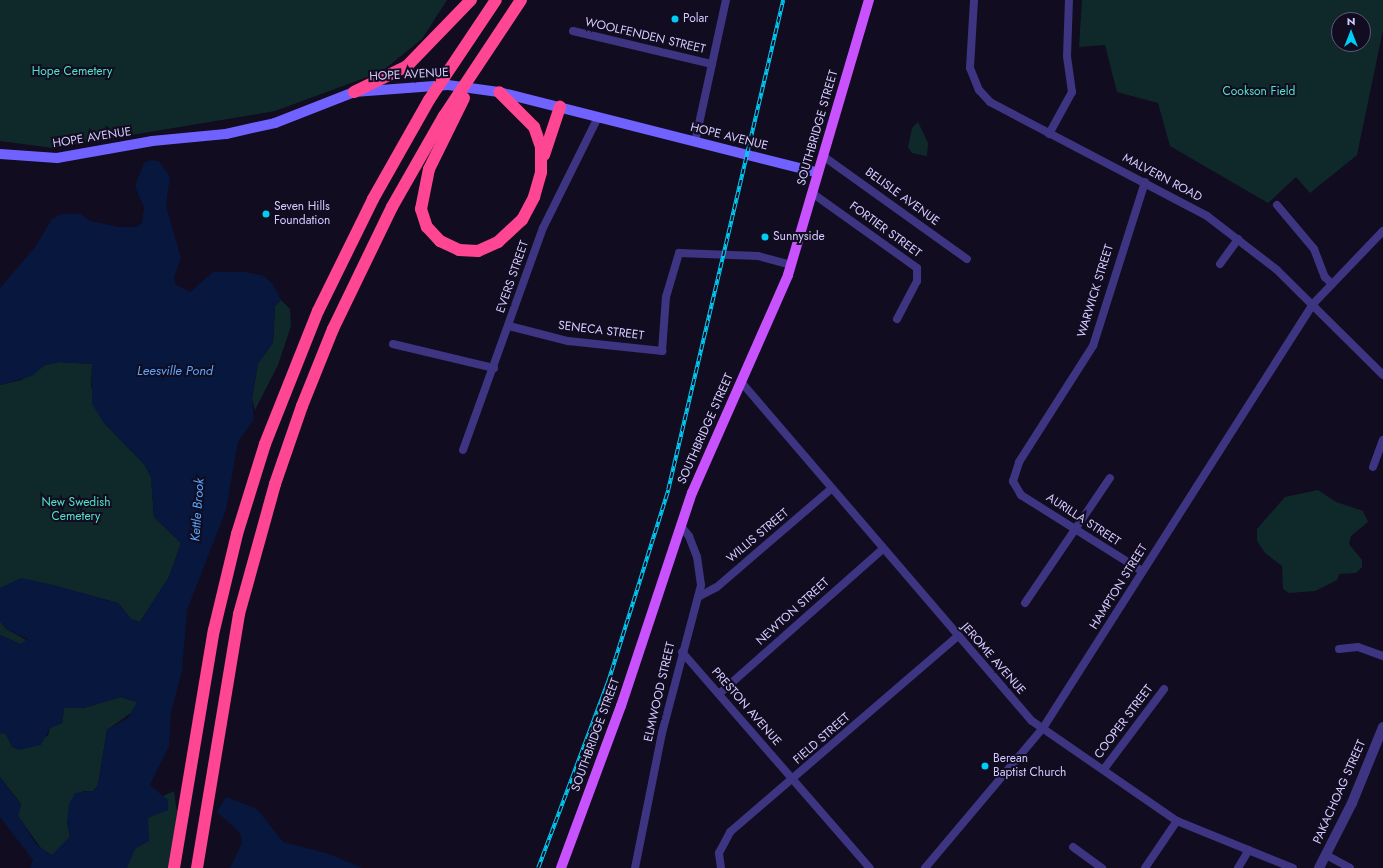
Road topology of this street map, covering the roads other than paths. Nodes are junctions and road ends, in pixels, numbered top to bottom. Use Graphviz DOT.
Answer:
graph roads {
  1 [pos="471,0"];
  2 [pos="496,0"];
  3 [pos="521,0"];
  4 [pos="726,0"];
  5 [pos="869,0"];
  6 [pos="974,0"];
  7 [pos="1069,0"];
  8 [pos="573,31"];
  9 [pos="712,64"];
  10 [pos="354,92"];
  11 [pos="499,92"];
  12 [pos="457,103"];
  13 [pos="560,107"];
  14 [pos="598,117"];
  15 [pos="1049,134"];
  16 [pos="695,142"];
  17 [pos="0,154"];
  18 [pos="823,156"];
  19 [pos="541,172"];
  20 [pos="818,173"];
  21 [pos="1145,182"];
  22 [pos="812,192"];
  23 [pos="1277,204"];
  24 [pos="1383,231"];
  25 [pos="1238,239"];
  26 [pos="967,258"];
  27 [pos="1220,264"];
  28 [pos="791,265"];
  29 [pos="1332,284"];
  30 [pos="1313,304"];
  31 [pos="897,319"];
  32 [pos="509,326"];
  33 [pos="393,344"];
  34 [pos="494,368"];
  35 [pos="1383,375"];
  36 [pos="742,383"];
  37 [pos="1383,440"];
  38 [pos="463,450"];
  39 [pos="1373,467"];
  40 [pos="1110,478"];
  41 [pos="1014,485"];
  42 [pos="831,489"];
  43 [pos="681,526"];
  44 [pos="1074,528"];
  45 [pos="883,549"];
  46 [pos="1142,572"];
  47 [pos="698,598"];
  48 [pos="1025,603"];
  49 [pos="958,636"];
  50 [pos="1340,649"];
  51 [pos="682,652"];
  52 [pos="1383,656"];
  53 [pos="1164,689"];
  54 [pos="720,693"];
  55 [pos="1383,727"];
  56 [pos="1043,728"];
  57 [pos="1104,770"];
  58 [pos="793,780"];
  59 [pos="1177,821"];
  60 [pos="1073,847"];
  61 [pos="1249,850"];
  62 [pos="1326,856"];
  63 [pos="174,868"];
  64 [pos="197,868"];
  65 [pos="561,868"];
  66 [pos="635,868"];
  67 [pos="720,868"];
  68 [pos="870,868"];
  69 [pos="925,868"];
  70 [pos="1102,868"];
  71 [pos="1145,868"];
  72 [pos="1238,868"];
  73 [pos="1293,868"];
  74 [pos="1319,868"];
  75 [pos="1350,868"];
  1 -- 10 [label="highway"];
  2 -- 63 [label="highway"];
  3 -- 12 [label="highway"];
  4 -- 9 [label="street"];
  5 -- 18 [label="main road, SOUTHBRIDGE STREET"];
  6 -- 15 [label="street, MALVERN ROAD"];
  7 -- 15 [label="street"];
  8 -- 9 [label="street, WOOLFENDEN STREET"];
  9 -- 16 [label="street"];
  10 -- 11 [label="main road, HOPE AVENUE"];
  10 -- 17 [label="main road, HOPE AVENUE"];
  11 -- 13 [label="main road, HOPE AVENUE"];
  11 -- 19 [label="highway"];
  12 -- 19 [label="highway"];
  12 -- 64 [label="highway"];
  13 -- 14 [label="main road, HOPE AVENUE"];
  13 -- 19 [label="highway"];
  14 -- 16 [label="main road, HOPE AVENUE"];
  14 -- 32 [label="street, EVERS STREET"];
  15 -- 21 [label="street, MALVERN ROAD"];
  16 -- 20 [label="main road, HOPE AVENUE"];
  18 -- 20 [label="main road, SOUTHBRIDGE STREET"];
  18 -- 26 [label="street, BELISLE AVENUE"];
  20 -- 22 [label="main road, SOUTHBRIDGE STREET"];
  21 -- 25 [label="street, MALVERN ROAD"];
  21 -- 41 [label="street, WARWICK STREET"];
  22 -- 28 [label="main road, SOUTHBRIDGE STREET"];
  22 -- 31 [label="street, FORTIER STREET"];
  23 -- 29 [label="street"];
  24 -- 29 [label="street, HAMPTON STREET"];
  25 -- 27 [label="street"];
  25 -- 30 [label="street, MALVERN ROAD"];
  28 -- 32 [label="street, SENECA STREET"];
  28 -- 36 [label="main road, SOUTHBRIDGE STREET"];
  29 -- 30 [label="street, HAMPTON STREET"];
  30 -- 35 [label="street, MALVERN ROAD"];
  30 -- 46 [label="street, HAMPTON STREET"];
  32 -- 34 [label="street, EVERS STREET"];
  33 -- 34 [label="street"];
  34 -- 38 [label="street, EVERS STREET"];
  36 -- 42 [label="street, JEROME AVENUE"];
  36 -- 43 [label="main road, SOUTHBRIDGE STREET"];
  37 -- 39 [label="street"];
  40 -- 44 [label="street"];
  41 -- 44 [label="street, AURILLA STREET"];
  42 -- 45 [label="street, JEROME AVENUE"];
  42 -- 47 [label="street, WILLIS STREET"];
  43 -- 47 [label="street, ELMWOOD STREET"];
  43 -- 65 [label="main road, SOUTHBRIDGE STREET"];
  44 -- 46 [label="street, AURILLA STREET"];
  44 -- 48 [label="street"];
  45 -- 49 [label="street, JEROME AVENUE"];
  45 -- 54 [label="street, NEWTON STREET"];
  46 -- 56 [label="street, HAMPTON STREET"];
  47 -- 51 [label="street, ELMWOOD STREET"];
  49 -- 56 [label="street, JEROME AVENUE"];
  49 -- 58 [label="street, FIELD STREET"];
  50 -- 52 [label="street"];
  51 -- 54 [label="street, PRESTON AVENUE"];
  51 -- 66 [label="street, ELMWOOD STREET"];
  53 -- 57 [label="street, COOPER STREET"];
  54 -- 58 [label="street, PRESTON AVENUE"];
  55 -- 62 [label="street, PAKACHOAG STREET"];
  56 -- 57 [label="street, JEROME AVENUE"];
  56 -- 69 [label="street, HAMPTON STREET"];
  57 -- 59 [label="street, JEROME AVENUE"];
  58 -- 67 [label="street, FIELD STREET"];
  58 -- 68 [label="street, PRESTON AVENUE"];
  59 -- 61 [label="street, JEROME AVENUE"];
  59 -- 71 [label="street"];
  60 -- 70 [label="street"];
  61 -- 72 [label="street"];
  61 -- 73 [label="street, JEROME AVENUE"];
  62 -- 74 [label="street, PAKACHOAG STREET"];
  62 -- 75 [label="street"];
}
